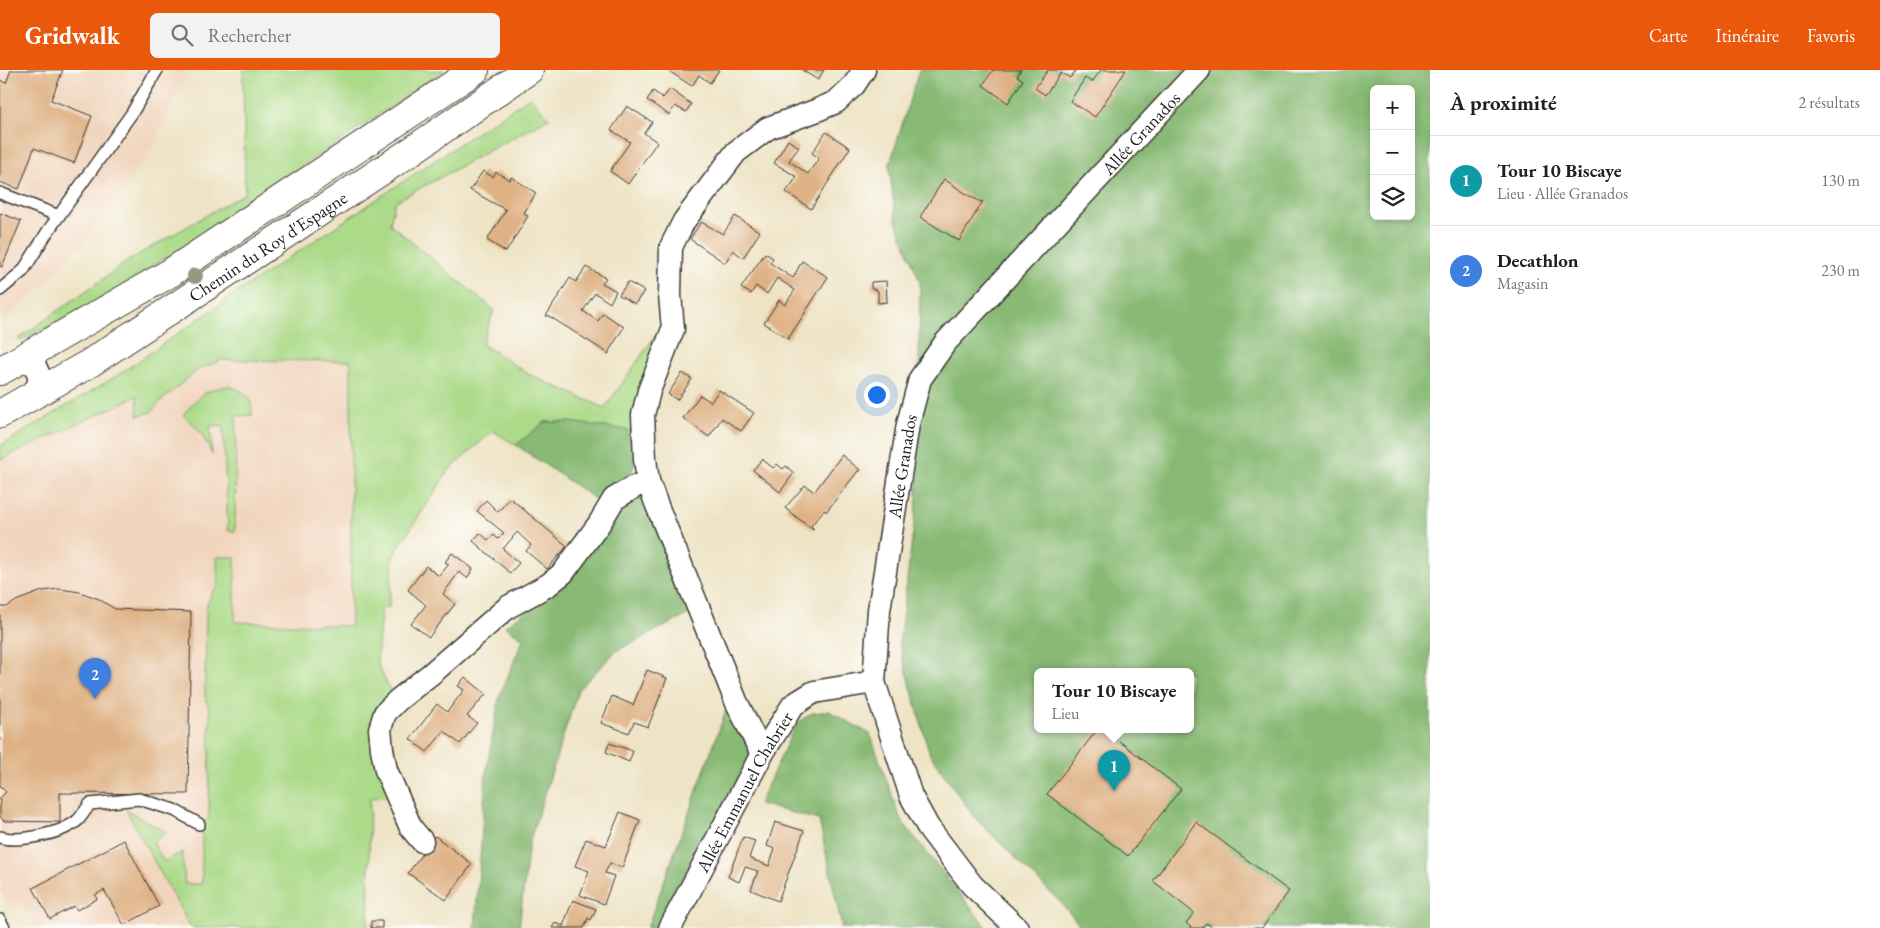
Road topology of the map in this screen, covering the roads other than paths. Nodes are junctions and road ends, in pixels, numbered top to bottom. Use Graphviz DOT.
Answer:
graph roads {
  1 [pos="157,70"];
  2 [pos="476,70"];
  3 [pos="530,70"];
  4 [pos="864,70"];
  5 [pos="1199,70"];
  6 [pos="0,193"];
  7 [pos="59,216"];
  8 [pos="0,290"];
  9 [pos="11,365"];
  10 [pos="36,392"];
  11 [pos="0,414"];
  12 [pos="648,481"];
  13 [pos="874,682"];
  14 [pos="762,754"];
  15 [pos="199,824"];
  16 [pos="0,837"];
  17 [pos="422,841"];
  18 [pos="0,920"];
  19 [pos="4,928"];
  20 [pos="670,928"];
  21 [pos="1017,928"];
  1 -- 7 [label="lane"];
  2 -- 9 [label="street, Chemin du Roy d'Espagne"];
  3 -- 10 [label="street, Chemin du Roy d'Espagne"];
  4 -- 12 [label="street"];
  5 -- 13 [label="street, Allée Granados"];
  6 -- 7 [label="lane"];
  7 -- 8 [label="lane"];
  9 -- 10 [label="street"];
  10 -- 11 [label="street, Chemin du Roy d'Espagne"];
  12 -- 14 [label="street"];
  12 -- 17 [label="street"];
  13 -- 14 [label="street, Allée Emmanuel Chabrier"];
  13 -- 21 [label="street, Allée Granados"];
  14 -- 20 [label="street, Allée Emmanuel Chabrier"];
  15 -- 16 [label="lane"];
  18 -- 19 [label="lane"];
}
